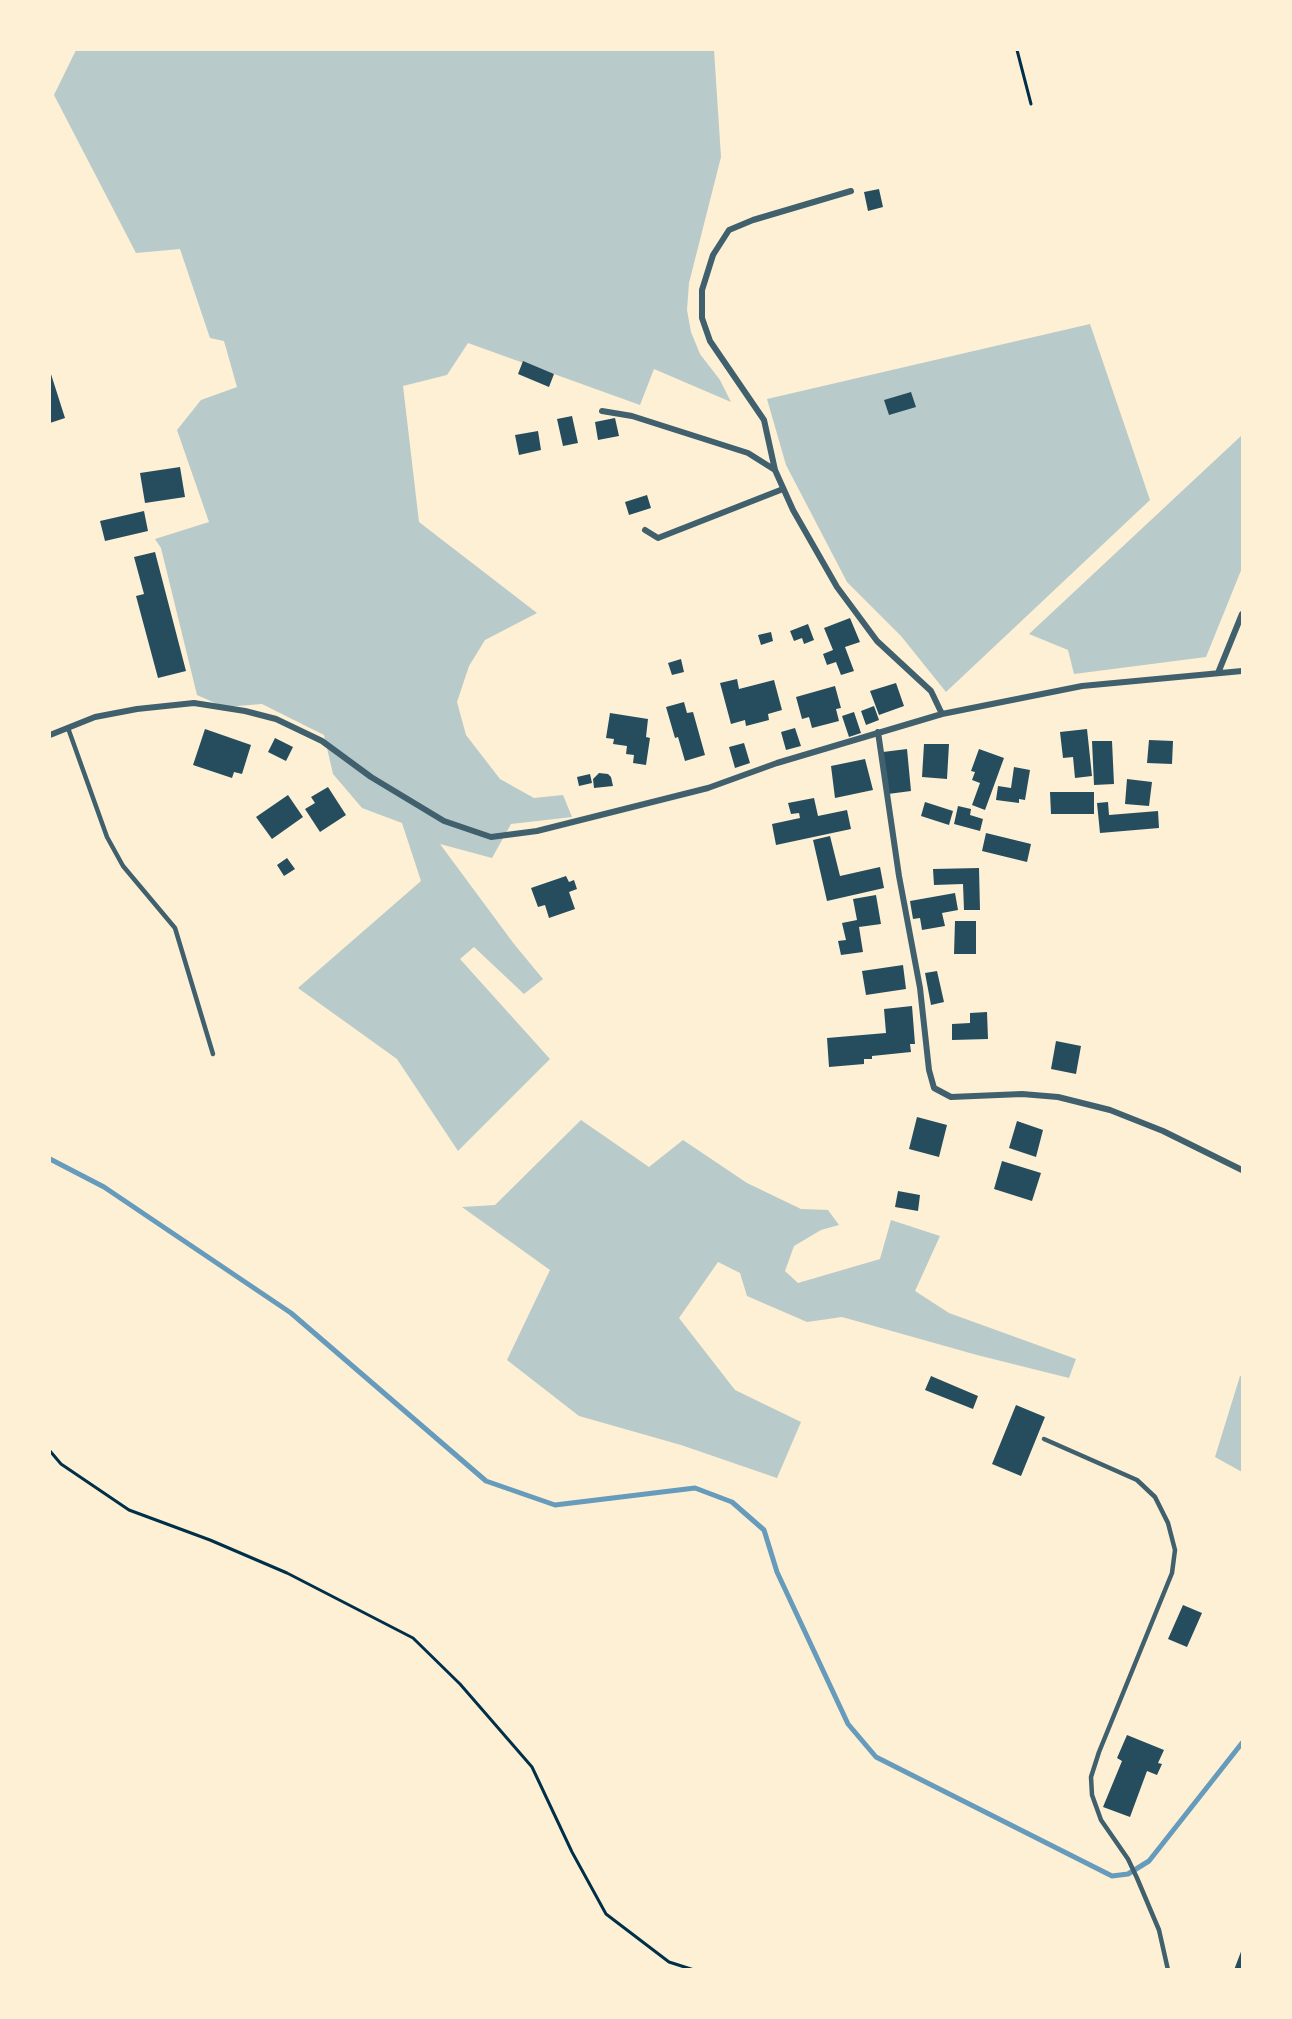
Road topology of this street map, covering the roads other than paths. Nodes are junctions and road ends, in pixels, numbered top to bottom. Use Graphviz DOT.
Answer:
graph roads {
  1 [pos="851,190"];
  2 [pos="602,411"];
  3 [pos="775,470"];
  4 [pos="783,489"];
  5 [pos="645,530"];
  6 [pos="1242,614"];
  7 [pos="1242,670"];
  8 [pos="1218,673"];
  9 [pos="942,714"];
  10 [pos="68,728"];
  11 [pos="878,732"];
  12 [pos="50,735"];
  13 [pos="213,1054"];
  14 [pos="1242,1170"];
  15 [pos="1044,1439"];
  16 [pos="1168,1970"];
  1 -- 3 [label="street"];
  2 -- 3 [label="street"];
  3 -- 4 [label="street"];
  4 -- 5 [label="street"];
  4 -- 9 [label="street"];
  6 -- 8 [label="street"];
  7 -- 8 [label="street"];
  8 -- 9 [label="street"];
  9 -- 11 [label="street"];
  10 -- 11 [label="street"];
  10 -- 12 [label="street"];
  10 -- 13 [label="lane"];
  11 -- 14 [label="street"];
  15 -- 16 [label="lane"];
}
